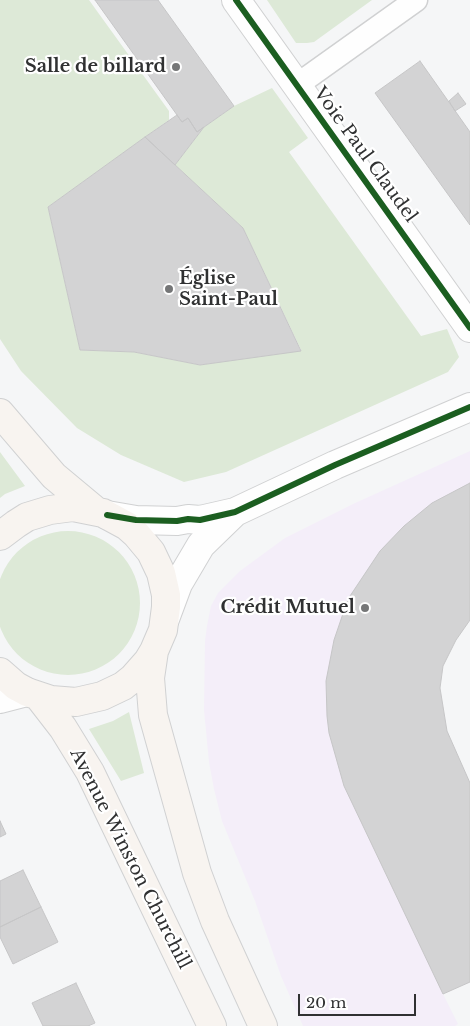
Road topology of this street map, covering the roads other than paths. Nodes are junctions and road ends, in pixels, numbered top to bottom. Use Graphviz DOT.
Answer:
graph roads {
  1 [pos="236,0"];
  2 [pos="416,0"];
  3 [pos="296,84"];
  4 [pos="470,328"];
  5 [pos="470,407"];
  6 [pos="0,413"];
  7 [pos="235,512"];
  8 [pos="101,513"];
  9 [pos="0,536"];
  10 [pos="165,619"];
  11 [pos="154,651"];
  12 [pos="0,672"];
  13 [pos="33,694"];
  14 [pos="0,699"];
  15 [pos="212,1026"];
  16 [pos="263,1026"];
  1 -- 3 [label="street, Voie Paul Claudel"];
  2 -- 3 [label="lane"];
  3 -- 4 [label="street, Voie Paul Claudel"];
  5 -- 7 [label="street"];
  6 -- 8 [label="main road"];
  7 -- 8 [label="street"];
  7 -- 10 [label="street"];
  8 -- 9 [label="main road"];
  8 -- 10 [label="main road"];
  10 -- 11 [label="main road"];
  11 -- 13 [label="main road"];
  11 -- 16 [label="main road"];
  12 -- 13 [label="main road"];
  13 -- 14 [label="street"];
  13 -- 15 [label="main road, Avenue Winston Churchill"];
}
